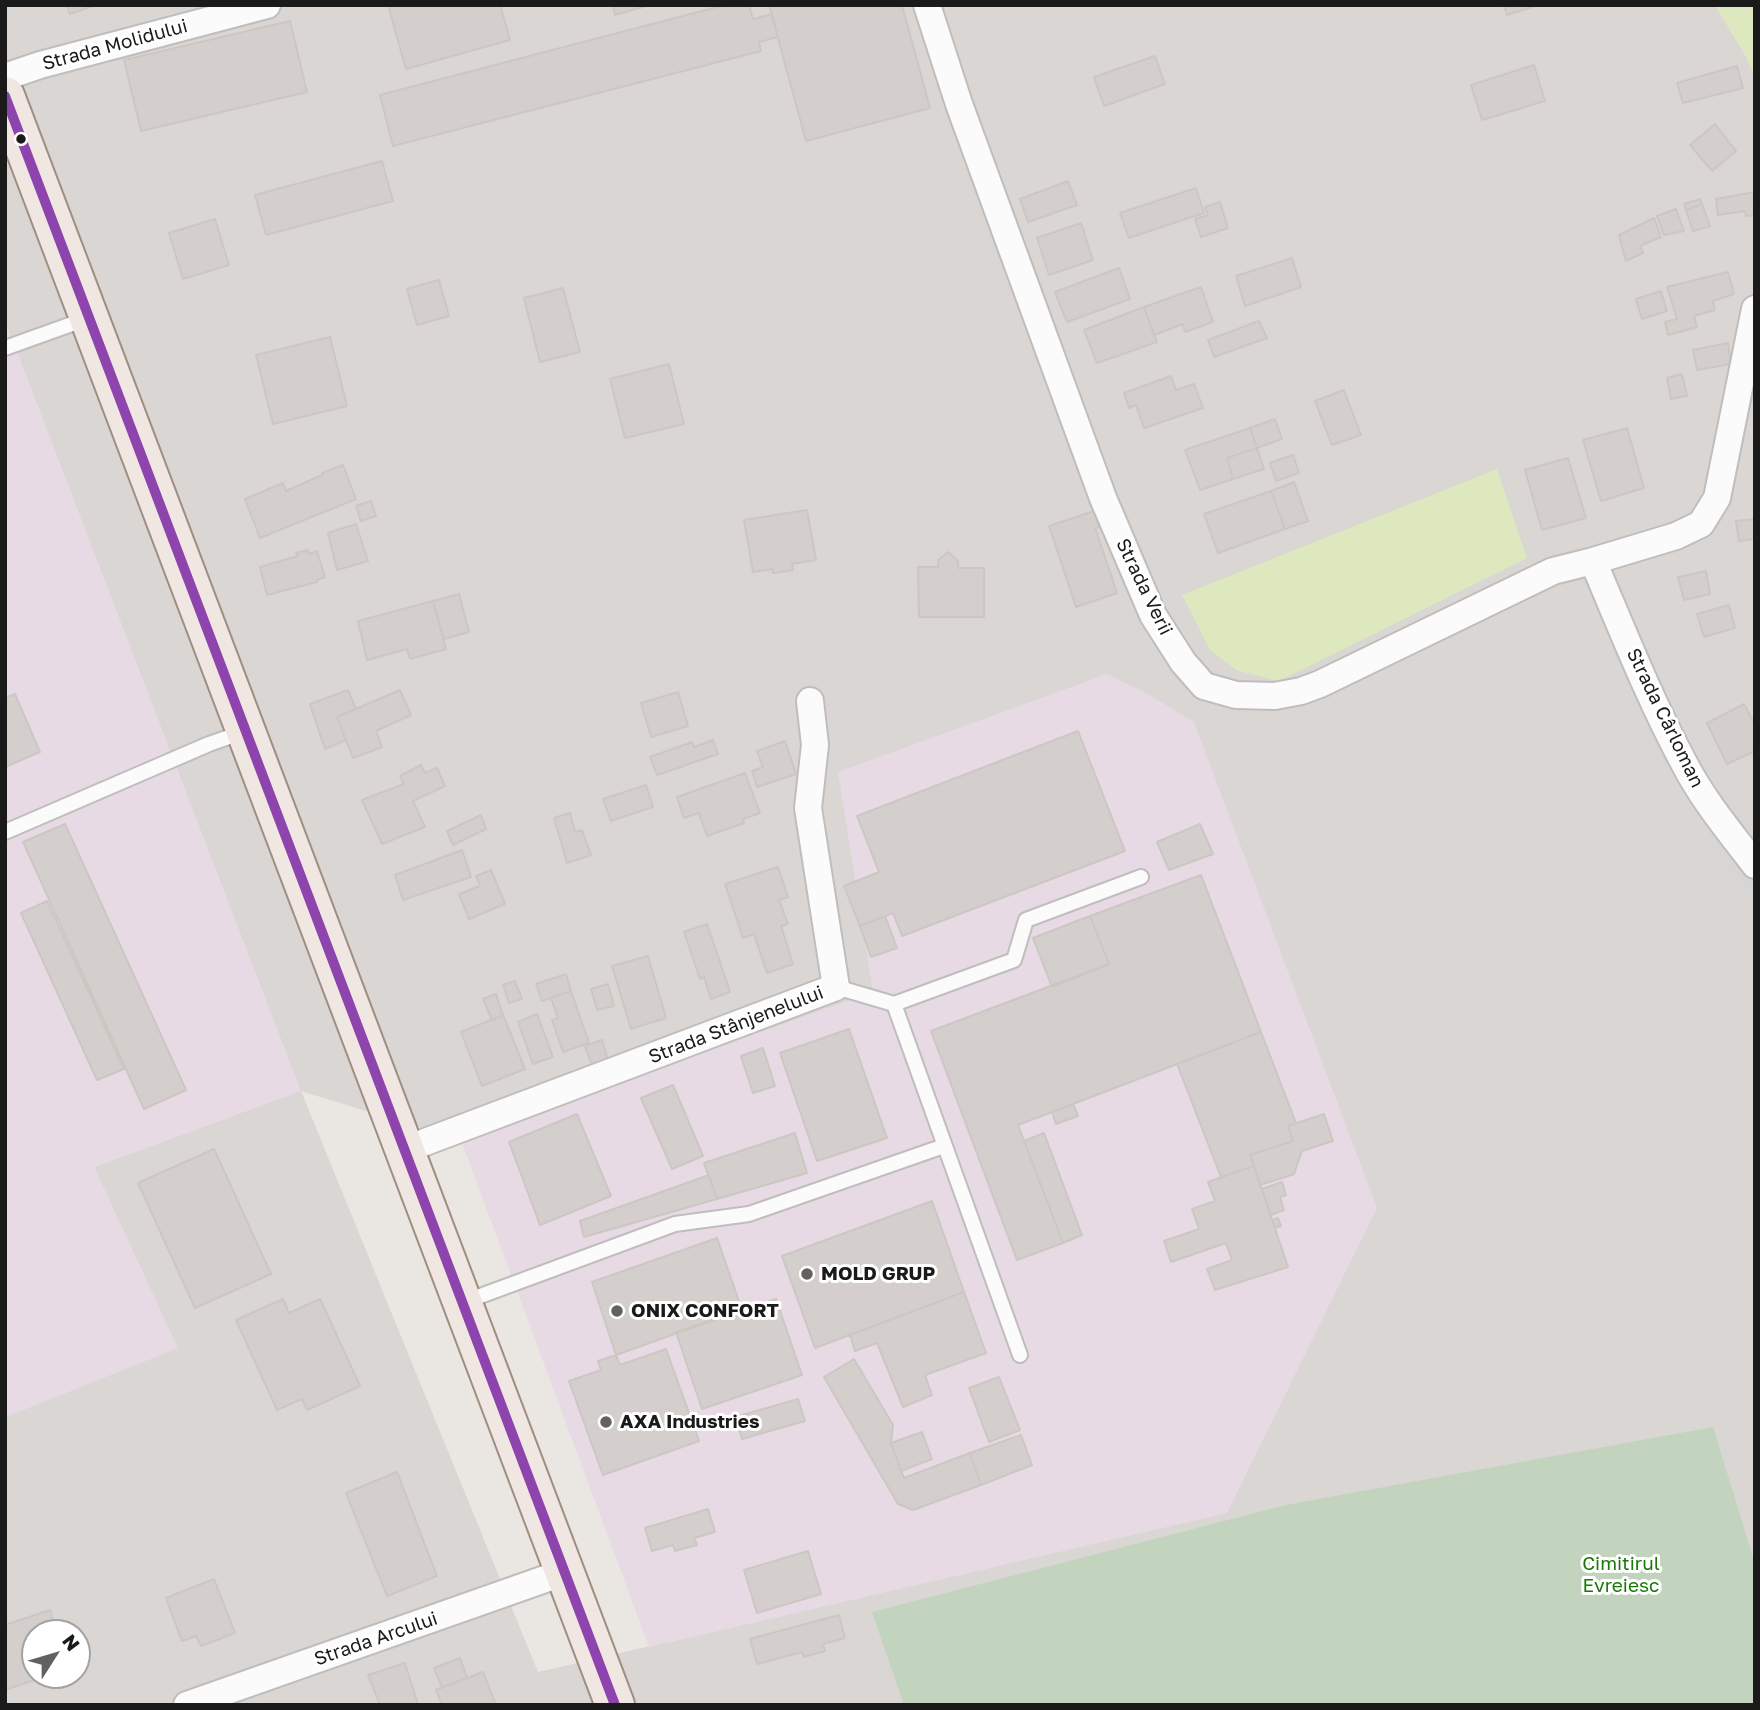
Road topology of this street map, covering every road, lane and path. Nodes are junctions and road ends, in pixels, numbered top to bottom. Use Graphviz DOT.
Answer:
graph roads {
  1 [pos="267,5"];
  2 [pos="928,5"];
  3 [pos="5,77"];
  4 [pos="5,96"];
  5 [pos="1755,309"];
  6 [pos="89,318"];
  7 [pos="5,348"];
  8 [pos="1594,561"];
  9 [pos="810,701"];
  10 [pos="247,731"];
  11 [pos="5,832"];
  12 [pos="1755,865"];
  13 [pos="1142,877"];
  14 [pos="836,987"];
  15 [pos="894,1004"];
  16 [pos="944,1146"];
  17 [pos="404,1150"];
  18 [pos="463,1303"];
  19 [pos="1020,1355"];
  20 [pos="565,1572"];
  21 [pos="215,1700"];
  22 [pos="187,1705"];
  23 [pos="615,1705"];
  1 -- 3 [label="street, Strada Molidului"];
  2 -- 8 [label="street, Strada Verii"];
  4 -- 6 [label="main road"];
  5 -- 8 [label="street, Strada Verii"];
  6 -- 7 [label="lane"];
  6 -- 10 [label="main road"];
  8 -- 12 [label="street, Strada Cârloman"];
  9 -- 14 [label="street, Strada Stânjenelului"];
  10 -- 11 [label="lane"];
  10 -- 17 [label="main road"];
  13 -- 15 [label="lane"];
  14 -- 15 [label="lane"];
  14 -- 17 [label="street, Strada Stânjenelului"];
  15 -- 16 [label="lane"];
  16 -- 18 [label="lane"];
  16 -- 19 [label="lane"];
  17 -- 18 [label="main road"];
  18 -- 20 [label="main road"];
  20 -- 21 [label="street, Strada Arcului"];
  20 -- 23 [label="main road"];
  21 -- 22 [label="street, Strada Arcului"];
}
